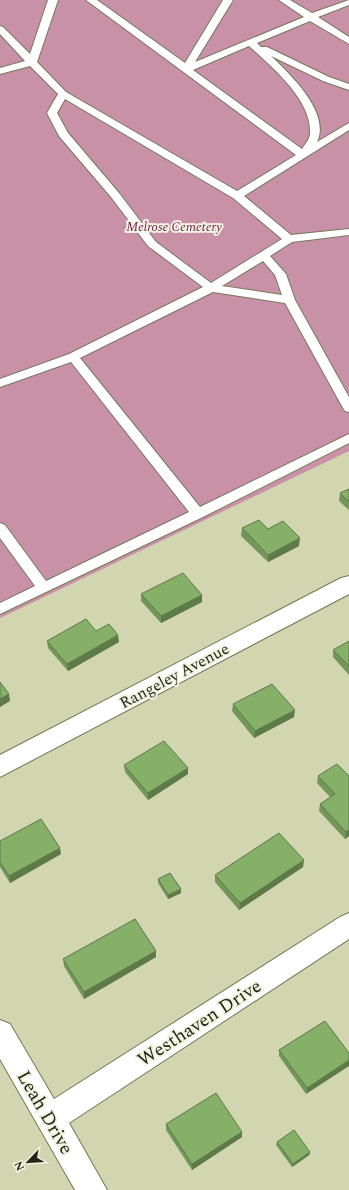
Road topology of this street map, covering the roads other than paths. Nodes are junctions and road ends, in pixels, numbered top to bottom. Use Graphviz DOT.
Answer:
graph roads {
  1 [pos="53,0"];
  2 [pos="91,0"];
  3 [pos="228,0"];
  4 [pos="284,0"];
  5 [pos="349,2"];
  6 [pos="311,17"];
  7 [pos="0,29"];
  8 [pos="349,41"];
  9 [pos="251,43"];
  10 [pos="32,62"];
  11 [pos="186,69"];
  12 [pos="0,71"];
  13 [pos="349,87"];
  14 [pos="63,94"];
  15 [pos="349,126"];
  16 [pos="304,155"];
  17 [pos="237,196"];
  18 [pos="349,232"];
  19 [pos="289,239"];
  20 [pos="263,254"];
  21 [pos="211,288"];
  22 [pos="289,300"];
  23 [pos="73,357"];
  24 [pos="0,383"];
  25 [pos="349,408"];
  26 [pos="349,438"];
  27 [pos="198,514"];
  28 [pos="0,528"];
  29 [pos="349,584"];
  30 [pos="44,588"];
  31 [pos="0,609"];
  32 [pos="0,767"];
  33 [pos="349,925"];
  34 [pos="0,1033"];
  35 [pos="50,1118"];
  36 [pos="92,1190"];
  1 -- 10 [label="lane"];
  2 -- 11 [label="lane"];
  3 -- 11 [label="lane"];
  4 -- 6 [label="lane"];
  5 -- 6 [label="lane"];
  6 -- 8 [label="lane"];
  6 -- 9 [label="lane"];
  7 -- 10 [label="lane"];
  9 -- 11 [label="lane"];
  9 -- 13 [label="lane"];
  9 -- 16 [label="lane"];
  10 -- 12 [label="lane"];
  10 -- 14 [label="lane"];
  11 -- 16 [label="lane"];
  14 -- 17 [label="lane"];
  14 -- 21 [label="lane"];
  15 -- 16 [label="lane"];
  16 -- 17 [label="lane"];
  17 -- 19 [label="lane"];
  18 -- 19 [label="lane"];
  19 -- 20 [label="lane"];
  20 -- 21 [label="lane"];
  20 -- 22 [label="lane"];
  21 -- 22 [label="lane"];
  21 -- 23 [label="lane"];
  22 -- 25 [label="lane"];
  23 -- 24 [label="lane"];
  23 -- 27 [label="lane"];
  26 -- 27 [label="lane"];
  27 -- 30 [label="lane"];
  28 -- 30 [label="lane"];
  29 -- 32 [label="street, Rangeley Avenue"];
  30 -- 31 [label="lane"];
  33 -- 35 [label="street, Westhaven Drive"];
  34 -- 35 [label="street, Leah Drive"];
  35 -- 36 [label="street, Leah Drive"];
}
